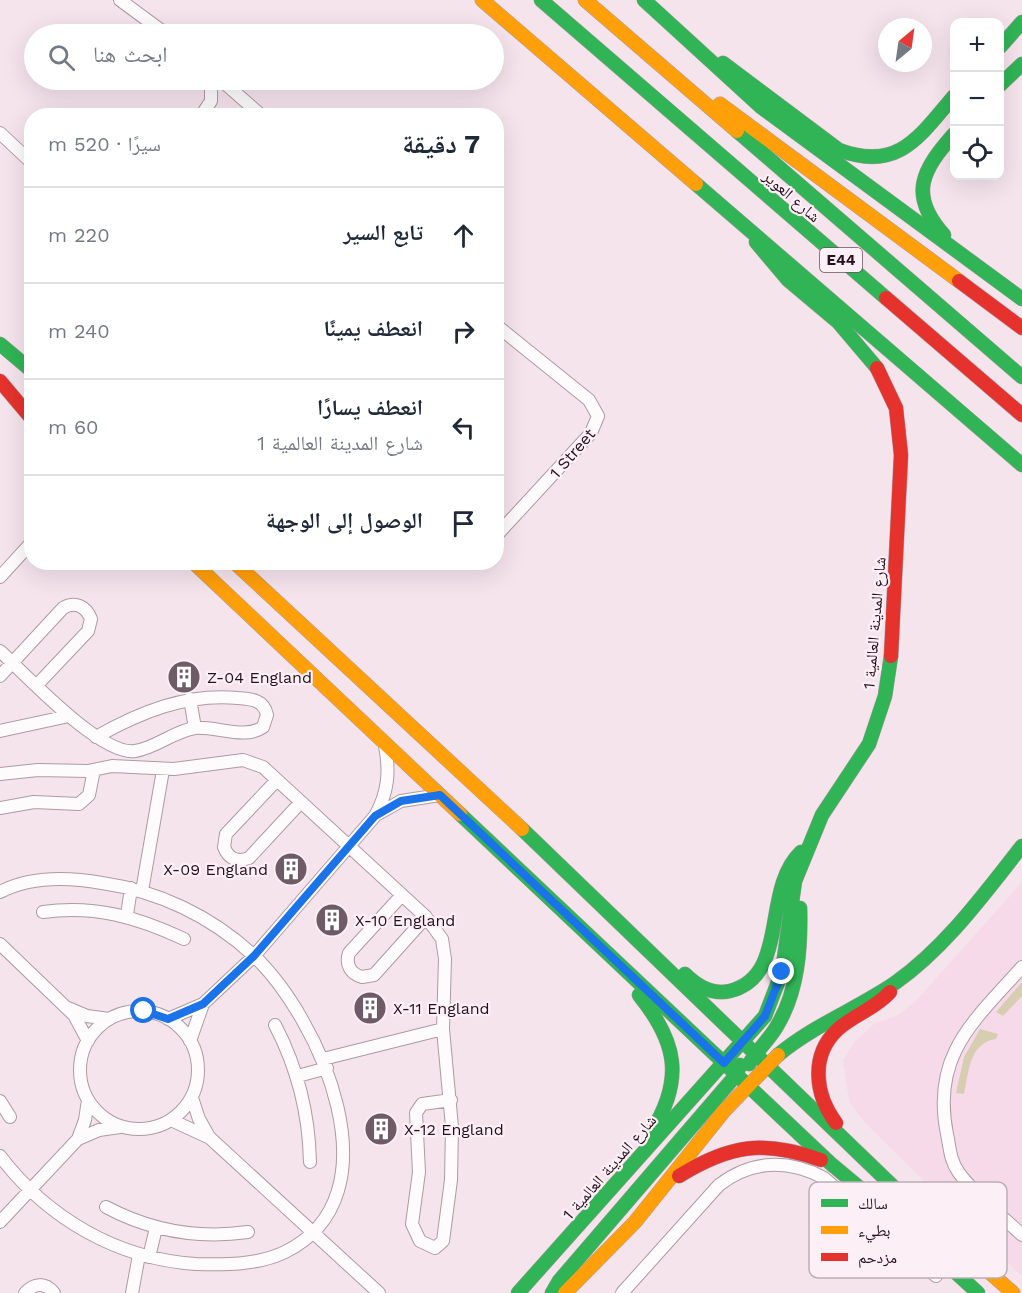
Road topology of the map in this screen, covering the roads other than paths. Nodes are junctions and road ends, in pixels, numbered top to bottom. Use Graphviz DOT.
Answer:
graph roads {
  1 [pos="120,0"];
  2 [pos="482,0"];
  3 [pos="541,0"];
  4 [pos="585,0"];
  5 [pos="644,0"];
  6 [pos="1022,22"];
  7 [pos="152,24"];
  8 [pos="676,28"];
  9 [pos="1004,42"];
  10 [pos="1022,64"];
  11 [pos="1004,80"];
  12 [pos="679,84"];
  13 [pos="212,90"];
  14 [pos="232,90"];
  15 [pos="950,100"];
  16 [pos="206,108"];
  17 [pos="253,108"];
  18 [pos="0,133"];
  19 [pos="950,138"];
  20 [pos="24,156"];
  21 [pos="748,228"];
  22 [pos="963,254"];
  23 [pos="1022,298"];
  24 [pos="1022,328"];
  25 [pos="504,332"];
  26 [pos="504,337"];
  27 [pos="0,344"];
  28 [pos="519,344"];
  29 [pos="24,364"];
  30 [pos="1022,377"];
  31 [pos="0,381"];
  32 [pos="24,410"];
  33 [pos="1022,415"];
  34 [pos="1022,465"];
  35 [pos="504,527"];
  36 [pos="24,551"];
  37 [pos="201,570"];
  38 [pos="243,570"];
  39 [pos="0,577"];
  40 [pos="0,651"];
  41 [pos="12,663"];
  42 [pos="0,676"];
  43 [pos="37,685"];
  44 [pos="190,699"];
  45 [pos="69,716"];
  46 [pos="195,728"];
  47 [pos="0,731"];
  48 [pos="96,737"];
  49 [pos="386,746"];
  50 [pos="94,770"];
  51 [pos="163,770"];
  52 [pos="0,774"];
  53 [pos="277,780"];
  54 [pos="440,795"];
  55 [pos="301,802"];
  56 [pos="0,808"];
  57 [pos="375,816"];
  58 [pos="349,846"];
  59 [pos="1022,846"];
  60 [pos="807,847"];
  61 [pos="795,881"];
  62 [pos="137,889"];
  63 [pos="0,892"];
  64 [pos="402,895"];
  65 [pos="44,912"];
  66 [pos="127,915"];
  67 [pos="426,916"];
  68 [pos="629,933"];
  69 [pos="184,939"];
  70 [pos="598,942"];
  71 [pos="0,944"];
  72 [pos="254,956"];
  73 [pos="1022,967"];
  74 [pos="895,982"];
  75 [pos="203,1004"];
  76 [pos="67,1008"];
  77 [pos="109,1019"];
  78 [pos="168,1019"];
  79 [pos="275,1025"];
  80 [pos="443,1029"];
  81 [pos="88,1041"];
  82 [pos="190,1041"];
  83 [pos="743,1044"];
  84 [pos="755,1055"];
  85 [pos="724,1063"];
  86 [pos="325,1064"];
  87 [pos="766,1066"];
  88 [pos="736,1074"];
  89 [pos="298,1076"];
  90 [pos="748,1085"];
  91 [pos="192,1098"];
  92 [pos="88,1100"];
  93 [pos="451,1100"];
  94 [pos="0,1101"];
  95 [pos="10,1117"];
  96 [pos="171,1120"];
  97 [pos="121,1126"];
  98 [pos="210,1138"];
  99 [pos="78,1139"];
  100 [pos="0,1156"];
  101 [pos="310,1162"];
  102 [pos="830,1163"];
  103 [pos="883,1179"];
  104 [pos="829,1182"];
  105 [pos="853,1182"];
  106 [pos="886,1182"];
  107 [pos="968,1182"];
  108 [pos="613,1185"];
  109 [pos="665,1185"];
  110 [pos="30,1190"];
  111 [pos="106,1207"];
  112 [pos="1007,1220"];
  113 [pos="0,1222"];
  114 [pos="156,1228"];
  115 [pos="248,1232"];
  116 [pos="312,1232"];
  117 [pos="1022,1234"];
  118 [pos="144,1256"];
  119 [pos="962,1278"];
  120 [pos="997,1278"];
  121 [pos="25,1293"];
  122 [pos="54,1293"];
  123 [pos="132,1293"];
  124 [pos="379,1293"];
  125 [pos="518,1293"];
  126 [pos="552,1293"];
  127 [pos="565,1293"];
  128 [pos="622,1293"];
  129 [pos="978,1293"];
  130 [pos="1014,1293"];
  1 -- 7 [label="street"];
  2 -- 21 [label="main road"];
  3 -- 33 [label="main road, شارع العوير / E44"];
  4 -- 12 [label="main road, شارع العوير / E44"];
  5 -- 8 [label="main road"];
  6 -- 9 [label="main road"];
  8 -- 15 [label="main road"];
  8 -- 22 [label="main road"];
  10 -- 11 [label="main road"];
  12 -- 24 [label="main road"];
  12 -- 30 [label="main road, شارع العوير / E44"];
  13 -- 16 [label="street"];
  14 -- 17 [label="street"];
  18 -- 20 [label="street"];
  19 -- 22 [label="main road"];
  21 -- 34 [label="main road"];
  21 -- 60 [label="main road, شارع المدينة العالمية 1"];
  22 -- 23 [label="main road"];
  25 -- 28 [label="street, 1 Street"];
  26 -- 28 [label="street"];
  27 -- 29 [label="main road"];
  28 -- 35 [label="street, 1 Street"];
  31 -- 32 [label="main road"];
  36 -- 39 [label="street"];
  37 -- 49 [label="main road"];
  38 -- 68 [label="main road"];
  40 -- 41 [label="street"];
  41 -- 42 [label="street"];
  41 -- 43 [label="street"];
  41 -- 43 [label="street"];
  43 -- 45 [label="street"];
  44 -- 46 [label="street"];
  44 -- 46 [label="street"];
  44 -- 48 [label="street"];
  45 -- 47 [label="street"];
  45 -- 48 [label="street"];
  46 -- 48 [label="street"];
  49 -- 54 [label="main road"];
  49 -- 57 [label="street"];
  50 -- 51 [label="street"];
  50 -- 52 [label="street"];
  50 -- 56 [label="street"];
  51 -- 53 [label="street"];
  51 -- 62 [label="street"];
  53 -- 55 [label="street"];
  53 -- 55 [label="street"];
  54 -- 57 [label="street"];
  54 -- 70 [label="main road"];
  55 -- 58 [label="street"];
  57 -- 58 [label="street"];
  58 -- 64 [label="street"];
  58 -- 72 [label="street"];
  59 -- 74 [label="main road"];
  60 -- 61 [label="main road, شارع المدينة العالمية 1"];
  60 -- 68 [label="main road"];
  61 -- 83 [label="main road, شارع المدينة العالمية 1"];
  61 -- 84 [label="main road"];
  62 -- 63 [label="street"];
  62 -- 66 [label="street"];
  62 -- 72 [label="street"];
  64 -- 67 [label="street"];
  64 -- 67 [label="street"];
  65 -- 66 [label="street"];
  66 -- 69 [label="street"];
  67 -- 80 [label="street"];
  68 -- 83 [label="main road"];
  70 -- 85 [label="main road"];
  70 -- 108 [label="main road"];
  71 -- 76 [label="street"];
  72 -- 75 [label="street"];
  72 -- 86 [label="street"];
  73 -- 107 [label="street"];
  74 -- 87 [label="main road"];
  74 -- 103 [label="main road"];
  75 -- 78 [label="street"];
  75 -- 82 [label="street"];
  76 -- 77 [label="street"];
  76 -- 81 [label="street"];
  77 -- 78 [label="street"];
  77 -- 81 [label="street"];
  78 -- 82 [label="street"];
  79 -- 89 [label="street"];
  80 -- 86 [label="street"];
  80 -- 93 [label="street"];
  81 -- 92 [label="street"];
  82 -- 91 [label="street"];
  83 -- 84 [label="main road"];
  83 -- 85 [label="main road, شارع المدينة العالمية 1"];
  83 -- 88 [label="main road"];
  84 -- 87 [label="main road"];
  84 -- 90 [label="main road"];
  85 -- 88 [label="main road"];
  85 -- 108 [label="main road, شارع المدينة العالمية 1"];
  86 -- 89 [label="street"];
  86 -- 116 [label="street"];
  87 -- 90 [label="main road"];
  87 -- 103 [label="main road"];
  88 -- 90 [label="main road"];
  88 -- 126 [label="main road"];
  89 -- 101 [label="street"];
  90 -- 102 [label="main road"];
  90 -- 109 [label="main road"];
  91 -- 96 [label="street"];
  91 -- 98 [label="street"];
  92 -- 97 [label="street"];
  92 -- 99 [label="street"];
  93 -- 93 [label="street"];
  94 -- 95 [label="street"];
  96 -- 97 [label="street"];
  96 -- 98 [label="street"];
  97 -- 99 [label="street"];
  98 -- 116 [label="street"];
  99 -- 110 [label="street"];
  100 -- 110 [label="street"];
  102 -- 105 [label="main road"];
  102 -- 109 [label="main road"];
  103 -- 106 [label="main road"];
  104 -- 128 [label="street"];
  108 -- 125 [label="main road, شارع المدينة العالمية 1"];
  109 -- 127 [label="main road"];
  110 -- 113 [label="street"];
  110 -- 118 [label="street"];
  111 -- 114 [label="street"];
  112 -- 117 [label="street"];
  114 -- 115 [label="street"];
  114 -- 118 [label="street"];
  116 -- 118 [label="street"];
  116 -- 124 [label="street"];
  118 -- 123 [label="street"];
  119 -- 129 [label="main road"];
  120 -- 130 [label="main road"];
  121 -- 122 [label="street"];
}
